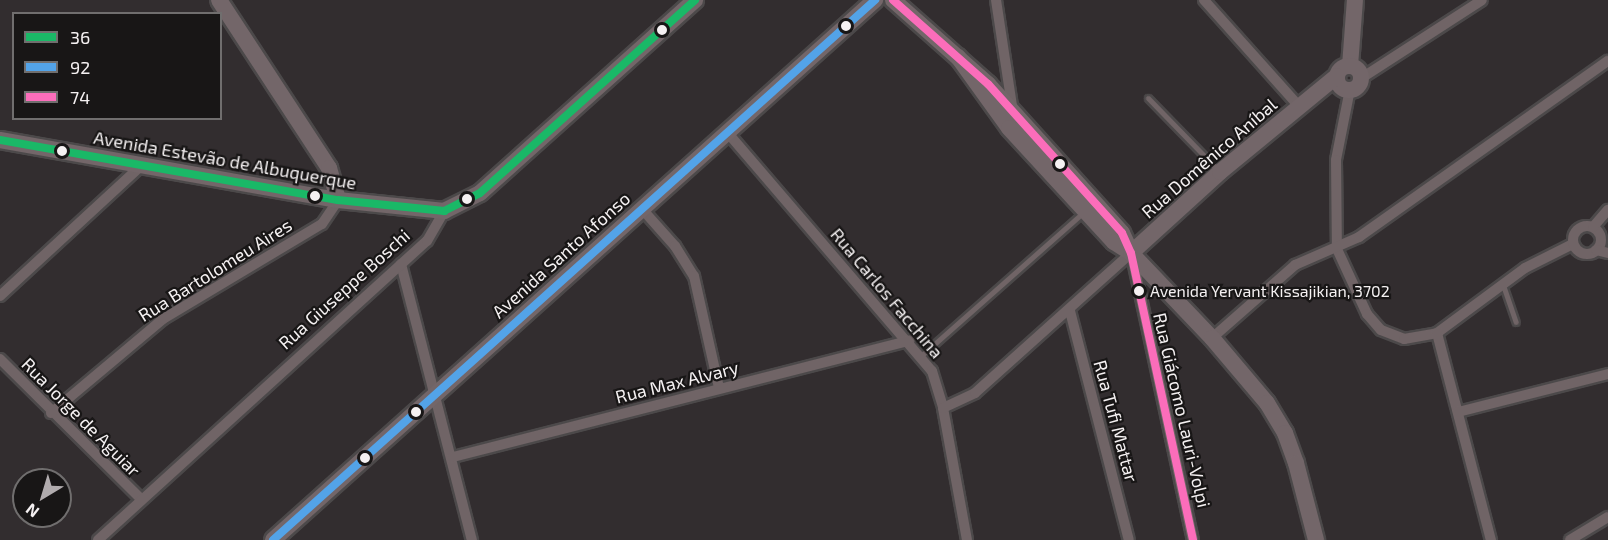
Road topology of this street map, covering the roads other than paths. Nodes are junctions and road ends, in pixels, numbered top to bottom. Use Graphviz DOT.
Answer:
graph roads {
  1 [pos="219,0"];
  2 [pos="695,0"];
  3 [pos="875,0"];
  4 [pos="893,0"];
  5 [pos="996,0"];
  6 [pos="1204,0"];
  7 [pos="1355,0"];
  8 [pos="1482,0"];
  9 [pos="958,57"];
  10 [pos="1608,61"];
  11 [pos="1349,78"];
  12 [pos="1148,98"];
  13 [pos="1298,105"];
  14 [pos="1014,111"];
  15 [pos="1009,128"];
  16 [pos="727,132"];
  17 [pos="0,140"];
  18 [pos="141,166"];
  19 [pos="1220,172"];
  20 [pos="338,200"];
  21 [pos="642,209"];
  22 [pos="1608,210"];
  23 [pos="444,211"];
  24 [pos="1085,211"];
  25 [pos="1593,227"];
  26 [pos="1573,244"];
  27 [pos="1337,249"];
  28 [pos="1596,250"];
  29 [pos="1131,253"];
  30 [pos="1608,253"];
  31 [pos="401,264"];
  32 [pos="1502,283"];
  33 [pos="0,296"];
  34 [pos="1070,311"];
  35 [pos="1516,322"];
  36 [pos="1437,333"];
  37 [pos="1212,338"];
  38 [pos="909,341"];
  39 [pos="922,356"];
  40 [pos="0,359"];
  41 [pos="1608,374"];
  42 [pos="720,388"];
  43 [pos="436,395"];
  44 [pos="943,408"];
  45 [pos="1458,412"];
  46 [pos="51,413"];
  47 [pos="453,457"];
  48 [pos="140,498"];
  49 [pos="1608,517"];
  50 [pos="98,540"];
  51 [pos="273,540"];
  52 [pos="472,540"];
  53 [pos="967,540"];
  54 [pos="1129,540"];
  55 [pos="1193,540"];
  56 [pos="1316,540"];
  57 [pos="1491,540"];
  58 [pos="1570,540"];
  1 -- 20 [label="main road"];
  2 -- 23 [label="main road"];
  3 -- 16 [label="main road, Avenida Santo Afonso"];
  4 -- 9 [label="main road"];
  5 -- 14 [label="street"];
  6 -- 13 [label="street"];
  7 -- 11 [label="main road"];
  8 -- 11 [label="street"];
  9 -- 14 [label="main road"];
  9 -- 15 [label="main road"];
  10 -- 27 [label="street"];
  11 -- 13 [label="main road, Rua Domênico Aníbal"];
  11 -- 27 [label="street"];
  12 -- 19 [label="lane"];
  13 -- 19 [label="main road, Rua Domênico Aníbal"];
  14 -- 15 [label="street"];
  14 -- 29 [label="main road"];
  15 -- 24 [label="main road"];
  16 -- 21 [label="main road, Avenida Santo Afonso"];
  16 -- 38 [label="street, Rua Carlos Facchina"];
  17 -- 18 [label="main road, Avenida Estevão de Albuquerque"];
  18 -- 20 [label="main road, Avenida Estevão de Albuquerque"];
  18 -- 33 [label="street"];
  19 -- 29 [label="main road, Rua Domênico Aníbal"];
  20 -- 23 [label="main road, Avenida Estevão de Albuquerque"];
  20 -- 46 [label="street, Rua Bartolomeu Aires"];
  21 -- 42 [label="street"];
  21 -- 43 [label="main road, Avenida Santo Afonso"];
  22 -- 25 [label="street"];
  23 -- 31 [label="street, Rua Giuseppe Boschi"];
  24 -- 29 [label="main road"];
  24 -- 39 [label="lane"];
  25 -- 26 [label="street"];
  25 -- 28 [label="street"];
  26 -- 28 [label="street"];
  26 -- 32 [label="street"];
  27 -- 36 [label="street"];
  27 -- 37 [label="street"];
  28 -- 30 [label="street"];
  29 -- 34 [label="street, Rua Domênico Aníbal"];
  29 -- 37 [label="main road"];
  29 -- 55 [label="street, Rua Giácomo Lauri-Volpi"];
  31 -- 43 [label="street"];
  31 -- 48 [label="street, Rua Giuseppe Boschi"];
  32 -- 35 [label="lane"];
  32 -- 36 [label="street"];
  34 -- 44 [label="street, Rua Domênico Aníbal"];
  34 -- 54 [label="street, Rua Tufi Mattar"];
  36 -- 45 [label="street"];
  37 -- 56 [label="main road"];
  38 -- 39 [label="street, Rua Carlos Facchina"];
  38 -- 42 [label="street, Rua Max Alvary"];
  39 -- 44 [label="street, Rua Carlos Facchina"];
  40 -- 46 [label="street, Rua Jorge de Aguiar"];
  41 -- 45 [label="street"];
  42 -- 47 [label="street, Rua Max Alvary"];
  43 -- 47 [label="street"];
  43 -- 51 [label="main road, Avenida Santo Afonso"];
  44 -- 53 [label="street, Rua Carlos Facchina"];
  45 -- 57 [label="street"];
  46 -- 48 [label="street, Rua Jorge de Aguiar"];
  47 -- 52 [label="street"];
  48 -- 50 [label="street, Rua Giuseppe Boschi"];
  49 -- 58 [label="street"];
}
